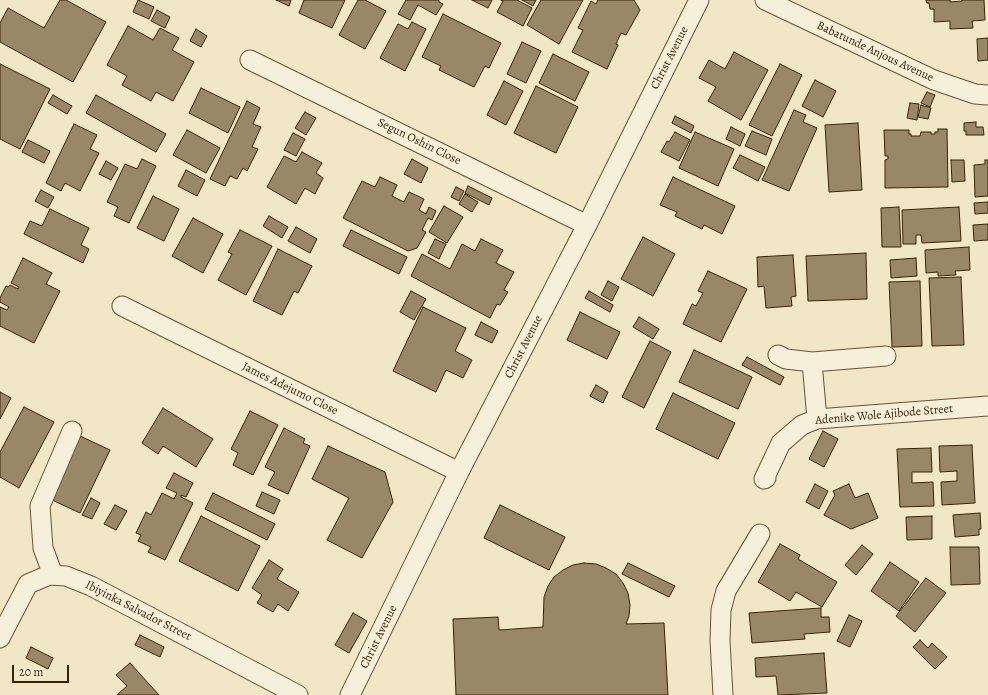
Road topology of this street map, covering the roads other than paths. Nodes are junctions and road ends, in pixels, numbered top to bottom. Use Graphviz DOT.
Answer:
graph roads {
  1 [pos="699,0"];
  2 [pos="765,0"];
  3 [pos="250,60"];
  4 [pos="988,95"];
  5 [pos="587,224"];
  6 [pos="122,306"];
  7 [pos="778,355"];
  8 [pos="886,356"];
  9 [pos="812,362"];
  10 [pos="988,406"];
  11 [pos="817,419"];
  12 [pos="72,431"];
  13 [pos="459,472"];
  14 [pos="766,478"];
  15 [pos="760,534"];
  16 [pos="53,575"];
  17 [pos="0,638"];
  18 [pos="298,695"];
  19 [pos="350,695"];
  20 [pos="723,695"];
  1 -- 5 [label="street, Christ Avenue"];
  2 -- 4 [label="street, Babatunde Anjous Avenue"];
  3 -- 5 [label="street, Segun Oshin Close"];
  5 -- 13 [label="street, Christ Avenue"];
  6 -- 13 [label="street, James Adejumo Close"];
  7 -- 9 [label="street"];
  8 -- 9 [label="street"];
  9 -- 11 [label="street"];
  10 -- 11 [label="street, Adenike Wole Ajibode Street"];
  11 -- 14 [label="street, Adenike Wole Ajibode Street"];
  12 -- 16 [label="street"];
  13 -- 19 [label="street, Christ Avenue"];
  15 -- 20 [label="street"];
  16 -- 17 [label="street, Ibiyinka Salvador Street"];
  16 -- 18 [label="street, Ibiyinka Salvador Street"];
}
